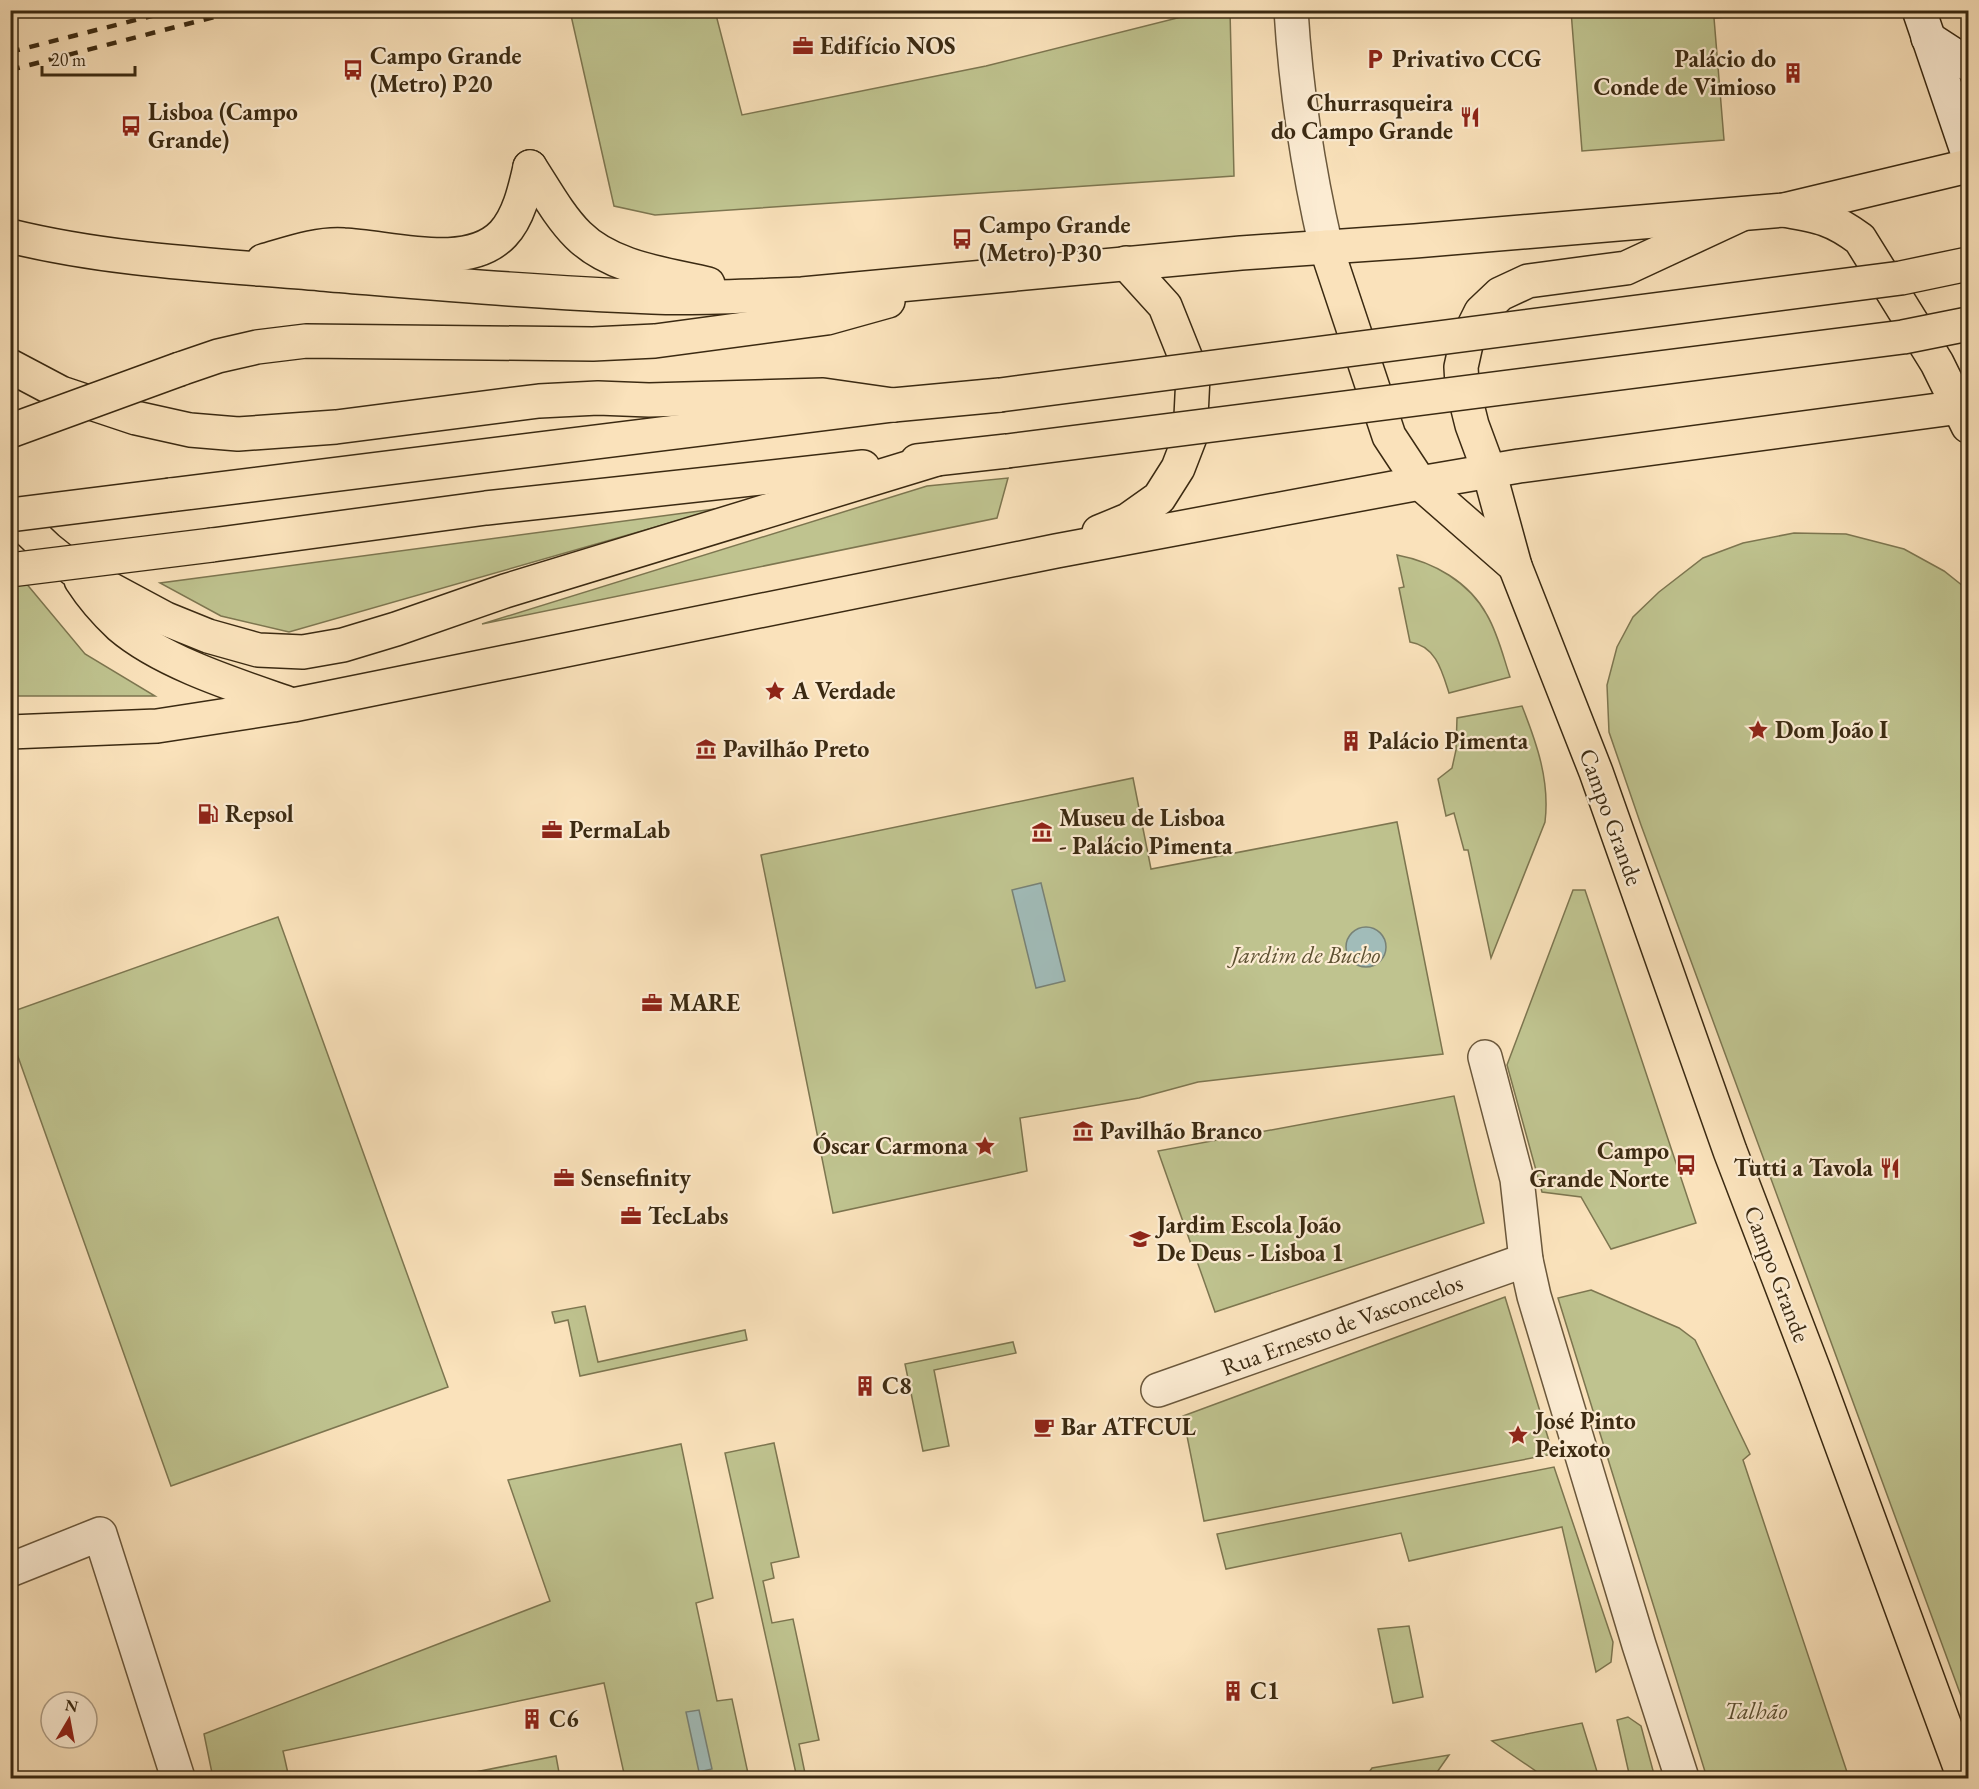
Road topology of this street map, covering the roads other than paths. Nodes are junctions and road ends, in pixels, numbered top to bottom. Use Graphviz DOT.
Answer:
graph roads {
  1 [pos="1291,10"];
  2 [pos="1923,25"];
  3 [pos="1968,64"];
  4 [pos="1968,154"];
  5 [pos="1968,166"];
  6 [pos="1784,210"];
  7 [pos="1743,214"];
  8 [pos="10,236"];
  9 [pos="1326,247"];
  10 [pos="1126,263"];
  11 [pos="1968,264"];
  12 [pos="241,267"];
  13 [pos="971,279"];
  14 [pos="762,296"];
  15 [pos="1968,324"];
  16 [pos="10,366"];
  17 [pos="893,405"];
  18 [pos="1965,413"];
  19 [pos="10,430"];
  20 [pos="937,459"];
  21 [pos="1489,471"];
  22 [pos="1420,483"];
  23 [pos="10,514"];
  24 [pos="1056,551"];
  25 [pos="1515,566"];
  26 [pos="73,569"];
  27 [pos="10,570"];
  28 [pos="293,705"];
  29 [pos="10,732"];
  30 [pos="1485,1057"];
  31 [pos="1526,1260"];
  32 [pos="1158,1390"];
  33 [pos="10,1570"];
  34 [pos="178,1779"];
  35 [pos="1682,1779"];
  36 [pos="1964,1779"];
  1 -- 9 [label="street"];
  2 -- 3 [label="street"];
  2 -- 4 [label="street"];
  5 -- 6 [label="main road"];
  6 -- 7 [label="main road"];
  6 -- 18 [label="main road"];
  7 -- 9 [label="main road"];
  7 -- 21 [label="main road, Campo Grande"];
  8 -- 12 [label="main road"];
  9 -- 10 [label="main road"];
  9 -- 22 [label="main road"];
  10 -- 13 [label="main road"];
  10 -- 24 [label="main road"];
  11 -- 17 [label="main road, bridge"];
  12 -- 14 [label="main road"];
  12 -- 14 [label="main road"];
  13 -- 14 [label="main road"];
  13 -- 19 [label="main road, bridge"];
  15 -- 20 [label="main road, bridge"];
  16 -- 17 [label="main road"];
  17 -- 23 [label="main road, bridge"];
  18 -- 21 [label="main road"];
  20 -- 26 [label="main road"];
  20 -- 27 [label="main road, bridge"];
  21 -- 22 [label="main road"];
  21 -- 25 [label="main road, Campo Grande"];
  22 -- 24 [label="main road"];
  22 -- 25 [label="main road"];
  23 -- 26 [label="main road"];
  24 -- 28 [label="main road"];
  25 -- 36 [label="main road, Campo Grande"];
  26 -- 28 [label="main road"];
  28 -- 29 [label="main road"];
  30 -- 31 [label="street"];
  31 -- 32 [label="street, Rua Ernesto de Vasconcelos"];
  31 -- 35 [label="street"];
  33 -- 34 [label="street"];
}
